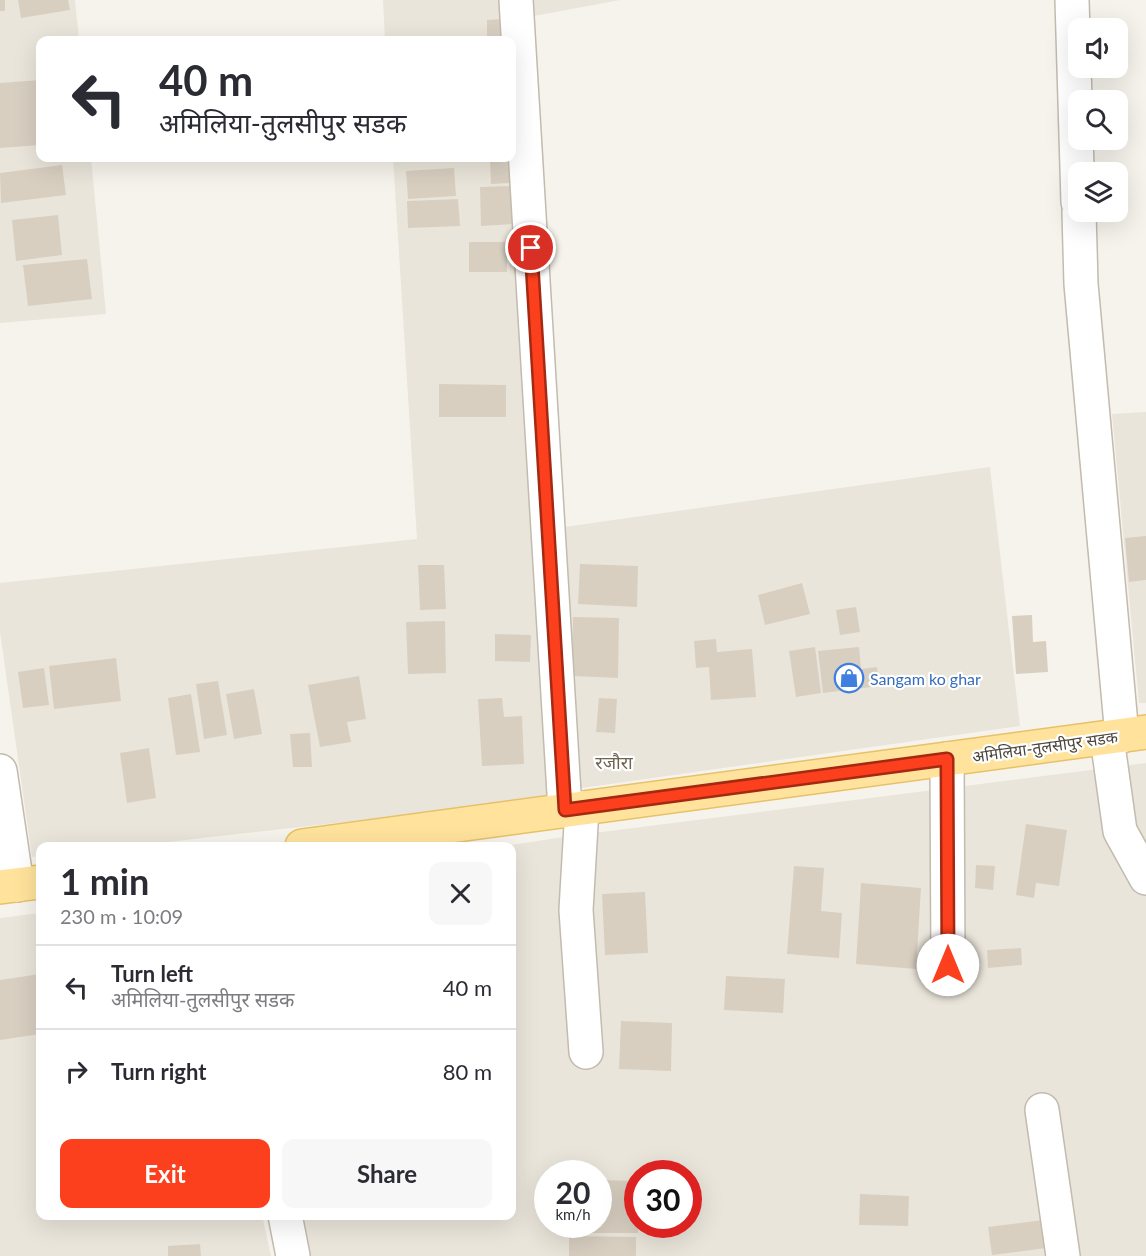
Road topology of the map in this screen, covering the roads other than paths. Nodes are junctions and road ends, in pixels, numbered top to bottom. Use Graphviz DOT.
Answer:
graph roads {
  1 [pos="516,0"];
  2 [pos="1072,0"];
  3 [pos="1077,162"];
  4 [pos="1079,222"];
  5 [pos="1125,735"];
  6 [pos="947,759"];
  7 [pos="0,771"];
  8 [pos="573,809"];
  9 [pos="331,842"];
  10 [pos="1146,878"];
  11 [pos="19,884"];
  12 [pos="948,965"];
  13 [pos="586,1052"];
  14 [pos="1042,1110"];
  15 [pos="286,1220"];
  16 [pos="293,1256"];
  17 [pos="1063,1256"];
  1 -- 8 [label="street"];
  2 -- 3 [label="street"];
  4 -- 5 [label="street"];
  5 -- 6 [label="main road, अमिलिया-तुलसीपुर सडक"];
  5 -- 10 [label="street"];
  6 -- 8 [label="main road, अमिलिया-तुलसीपुर सडक"];
  6 -- 12 [label="street"];
  7 -- 11 [label="street"];
  8 -- 9 [label="main road, अमिलिया-तुलसीपुर सडक"];
  8 -- 13 [label="street"];
  14 -- 17 [label="street"];
  15 -- 16 [label="street"];
}
